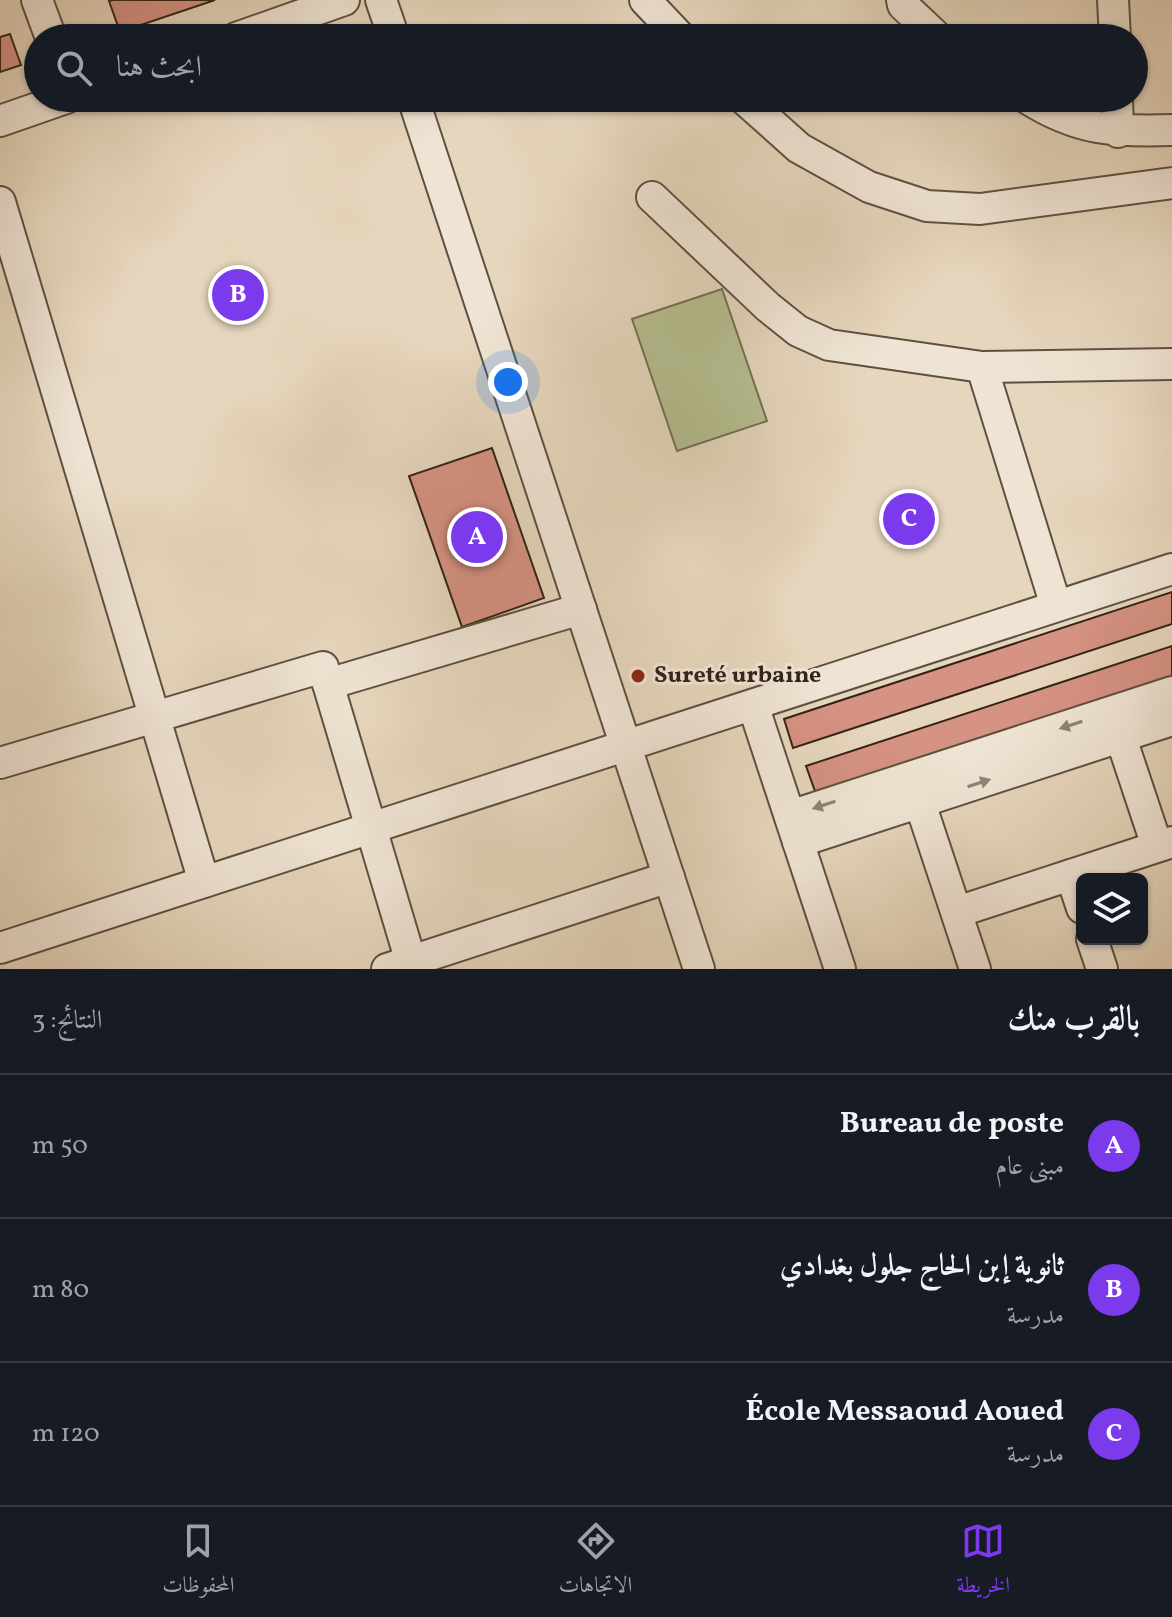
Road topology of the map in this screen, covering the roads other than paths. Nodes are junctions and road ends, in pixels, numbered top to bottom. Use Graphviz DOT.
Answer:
graph roads {
  1 [pos="37,0"];
  2 [pos="344,0"];
  3 [pos="381,0"];
  4 [pos="645,0"];
  5 [pos="902,0"];
  6 [pos="1113,0"];
  7 [pos="46,24"];
  8 [pos="276,24"];
  9 [pos="389,24"];
  10 [pos="668,24"];
  11 [pos="923,24"];
  12 [pos="1114,24"];
  13 [pos="26,112"];
  14 [pos="418,112"];
  15 [pos="759,112"];
  16 [pos="1049,112"];
  17 [pos="1117,112"];
  18 [pos="0,121"];
  19 [pos="1172,130"];
  20 [pos="1118,132"];
  21 [pos="1172,183"];
  22 [pos="652,197"];
  23 [pos="0,202"];
  24 [pos="1172,364"];
  25 [pos="982,367"];
  26 [pos="1172,569"];
  27 [pos="1056,606"];
  28 [pos="581,609"];
  29 [pos="328,684"];
  30 [pos="1172,692"];
  31 [pos="753,705"];
  32 [pos="154,717"];
  33 [pos="1172,720"];
  34 [pos="1116,724"];
  35 [pos="626,746"];
  36 [pos="0,763"];
  37 [pos="916,789"];
  38 [pos="371,828"];
  39 [pos="794,829"];
  40 [pos="1164,844"];
  41 [pos="1071,875"];
  42 [pos="669,877"];
  43 [pos="204,882"];
  44 [pos="1076,890"];
  45 [pos="957,912"];
  46 [pos="1094,945"];
  47 [pos="0,948"];
  48 [pos="399,965"];
  49 [pos="699,969"];
  50 [pos="840,969"];
  51 [pos="975,969"];
  52 [pos="1102,969"];
  1 -- 7 [label="street"];
  2 -- 8 [label="street"];
  3 -- 9 [label="street"];
  4 -- 10 [label="street"];
  5 -- 11 [label="street"];
  6 -- 12 [label="street"];
  13 -- 18 [label="street"];
  14 -- 28 [label="street"];
  15 -- 21 [label="street"];
  16 -- 20 [label="street"];
  17 -- 20 [label="street"];
  19 -- 20 [label="street"];
  22 -- 25 [label="street"];
  23 -- 32 [label="street"];
  24 -- 25 [label="street"];
  25 -- 27 [label="street"];
  26 -- 27 [label="street"];
  27 -- 31 [label="street"];
  28 -- 29 [label="street"];
  28 -- 35 [label="street"];
  29 -- 32 [label="street"];
  29 -- 38 [label="street"];
  30 -- 34 [label="street"];
  31 -- 35 [label="street"];
  31 -- 39 [label="street"];
  32 -- 36 [label="street"];
  32 -- 43 [label="street"];
  33 -- 34 [label="street"];
  34 -- 37 [label="street"];
  34 -- 40 [label="street"];
  35 -- 38 [label="street"];
  35 -- 42 [label="street"];
  37 -- 39 [label="street"];
  37 -- 45 [label="street"];
  38 -- 43 [label="street"];
  38 -- 48 [label="street"];
  39 -- 50 [label="street"];
  40 -- 41 [label="street"];
  41 -- 44 [label="street"];
  41 -- 45 [label="street"];
  42 -- 48 [label="street"];
  42 -- 49 [label="street"];
  43 -- 47 [label="street"];
  45 -- 51 [label="street"];
  46 -- 52 [label="street"];
}
